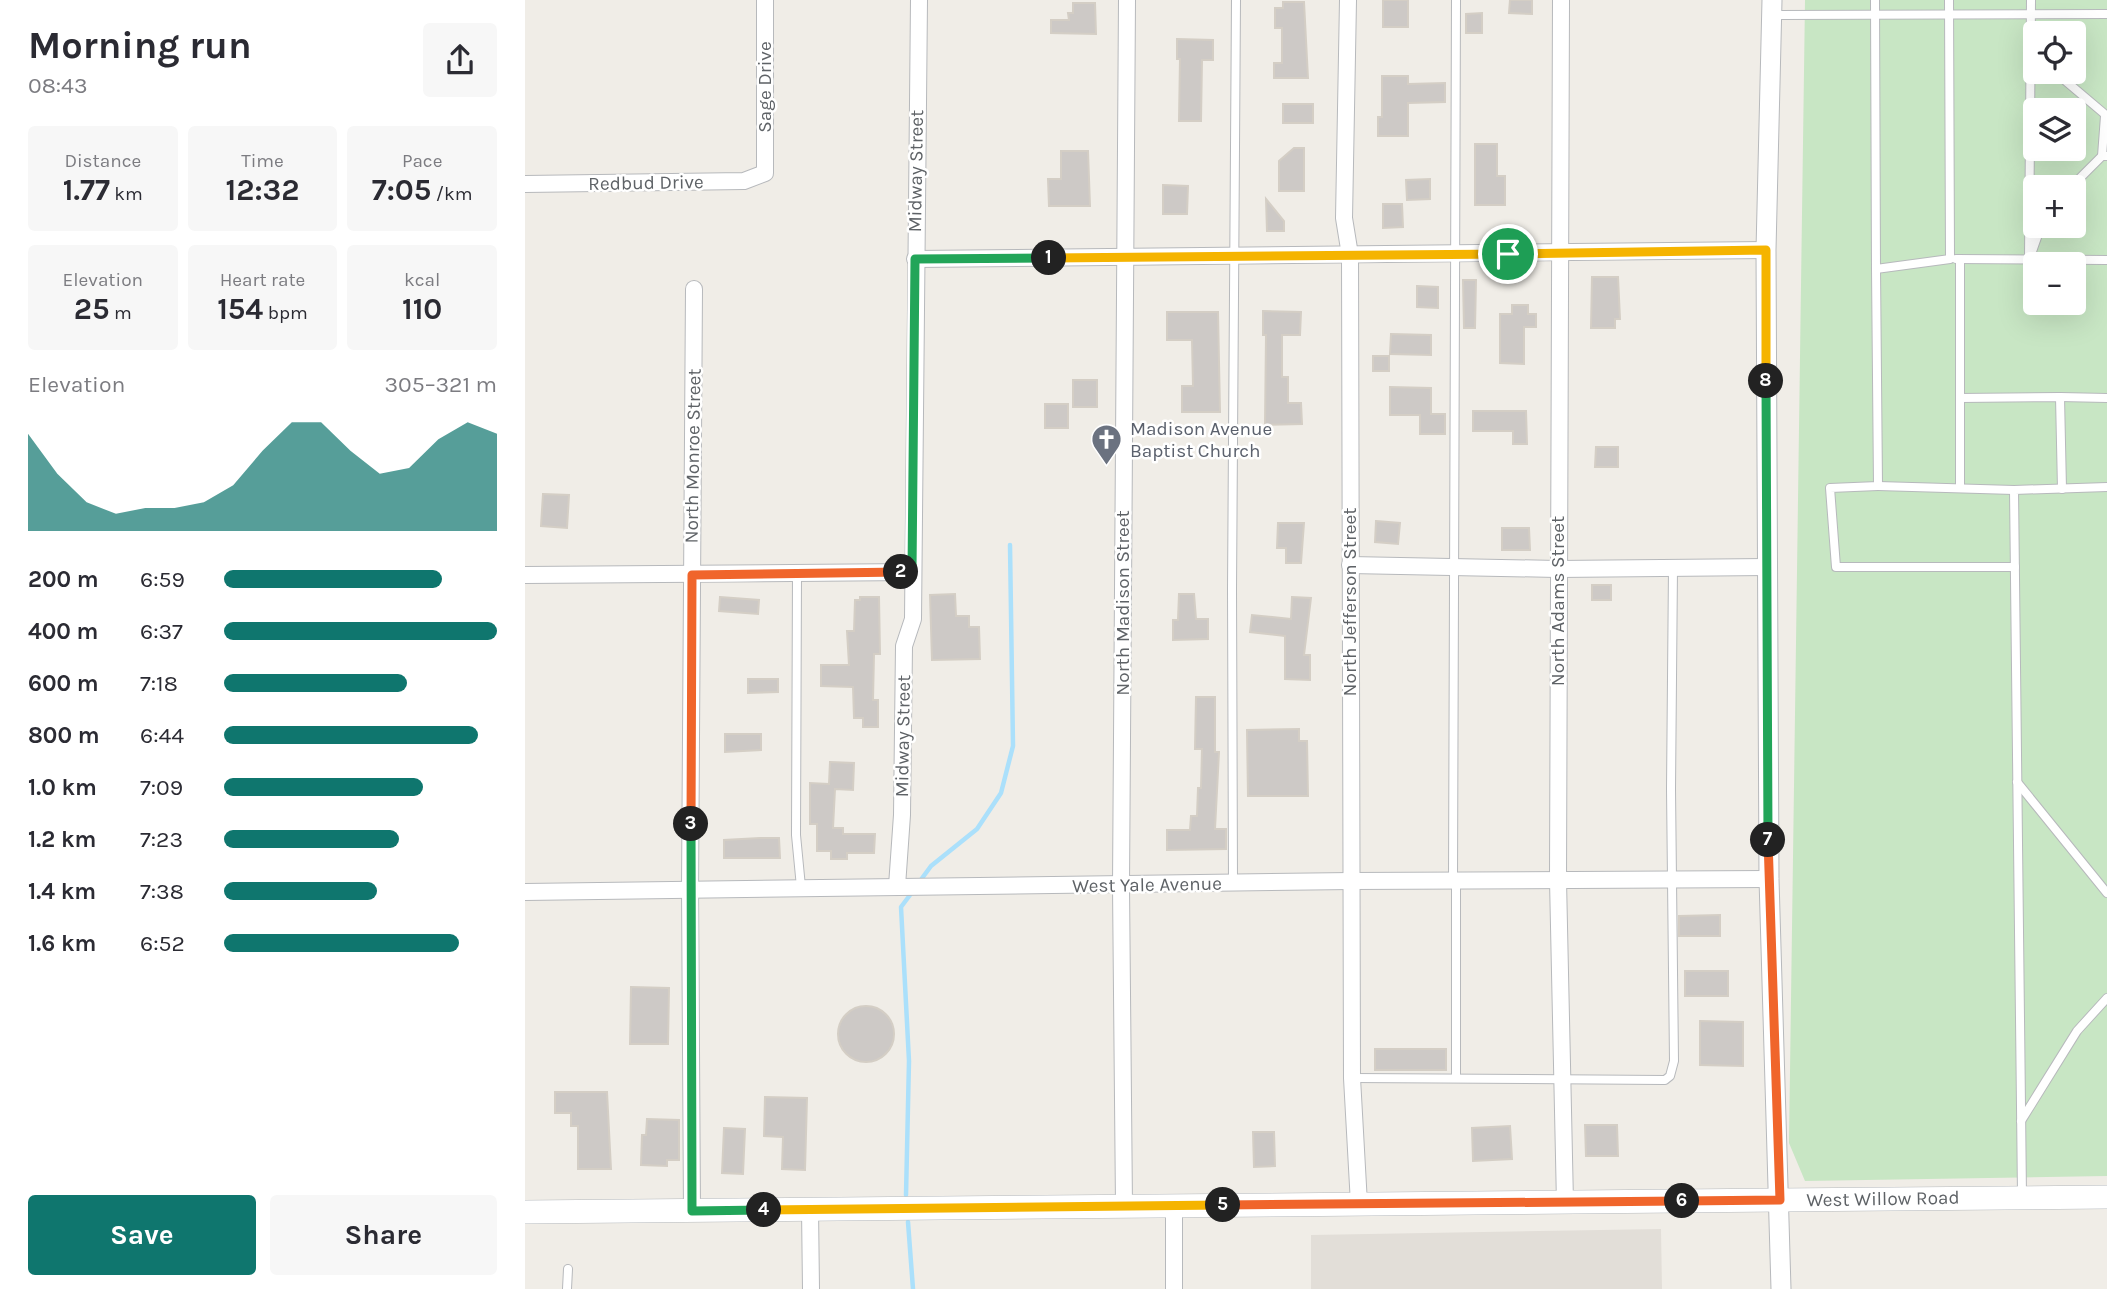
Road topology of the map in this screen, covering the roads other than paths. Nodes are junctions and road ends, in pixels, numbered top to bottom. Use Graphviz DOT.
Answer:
graph roads {
  1 [pos="765,0"];
  2 [pos="919,0"];
  3 [pos="1127,0"];
  4 [pos="1236,0"];
  5 [pos="1348,0"];
  6 [pos="1456,0"];
  7 [pos="1561,0"];
  8 [pos="1875,0"];
  9 [pos="1949,0"];
  10 [pos="2031,0"];
  11 [pos="1772,7"];
  12 [pos="2031,14"];
  13 [pos="2107,14"];
  14 [pos="1875,15"];
  15 [pos="1949,15"];
  16 [pos="2031,21"];
  17 [pos="2032,84"];
  18 [pos="2069,84"];
  19 [pos="2106,116"];
  20 [pos="2105,156"];
  21 [pos="765,173"];
  22 [pos="2084,175"];
  23 [pos="525,184"];
  24 [pos="1766,250"];
  25 [pos="2029,252"];
  26 [pos="1560,254"];
  27 [pos="1350,255"];
  28 [pos="1455,255"];
  29 [pos="1234,257"];
  30 [pos="1125,258"];
  31 [pos="915,259"];
  32 [pos="1949,259"];
  33 [pos="1960,259"];
  34 [pos="2023,260"];
  35 [pos="2086,260"];
  36 [pos="2107,260"];
  37 [pos="1876,269"];
  38 [pos="694,289"];
  39 [pos="2060,397"];
  40 [pos="1960,398"];
  41 [pos="2107,398"];
  42 [pos="1878,486"];
  43 [pos="2107,487"];
  44 [pos="1960,488"];
  45 [pos="2062,489"];
  46 [pos="2014,490"];
  47 [pos="1350,565"];
  48 [pos="1767,567"];
  49 [pos="2015,567"];
  50 [pos="1453,568"];
  51 [pos="1673,568"];
  52 [pos="1557,569"];
  53 [pos="912,572"];
  54 [pos="797,573"];
  55 [pos="525,575"];
  56 [pos="692,575"];
  57 [pos="2017,782"];
  58 [pos="1769,879"];
  59 [pos="1557,880"];
  60 [pos="1672,880"];
  61 [pos="1351,881"];
  62 [pos="1455,881"];
  63 [pos="1233,884"];
  64 [pos="898,886"];
  65 [pos="1121,886"];
  66 [pos="800,887"];
  67 [pos="690,888"];
  68 [pos="525,892"];
  69 [pos="2107,893"];
  70 [pos="2107,998"];
  71 [pos="1352,1078"];
  72 [pos="1456,1078"];
  73 [pos="1563,1078"];
  74 [pos="2021,1121"];
  75 [pos="2107,1197"];
  76 [pos="2022,1198"];
  77 [pos="1780,1200"];
  78 [pos="1565,1203"];
  79 [pos="1359,1204"];
  80 [pos="1123,1206"];
  81 [pos="1174,1206"];
  82 [pos="810,1209"];
  83 [pos="692,1211"];
  84 [pos="525,1212"];
  85 [pos="568,1269"];
  86 [pos="568,1289"];
  87 [pos="811,1289"];
  88 [pos="1174,1289"];
  89 [pos="1781,1289"];
  1 -- 21 [label="street, Sage Drive"];
  2 -- 31 [label="street, Midway Street"];
  3 -- 30 [label="street, North Madison Street"];
  4 -- 29 [label="lane"];
  5 -- 27 [label="street, North Jefferson Street"];
  6 -- 28 [label="lane"];
  7 -- 26 [label="street, North Adams Street"];
  8 -- 14 [label="lane"];
  9 -- 15 [label="lane"];
  10 -- 12 [label="lane"];
  11 -- 14 [label="lane"];
  11 -- 24 [label="street"];
  12 -- 13 [label="lane"];
  12 -- 15 [label="lane"];
  12 -- 16 [label="lane"];
  14 -- 15 [label="lane"];
  14 -- 37 [label="lane"];
  15 -- 32 [label="lane"];
  17 -- 25 [label="lane"];
  18 -- 19 [label="lane"];
  19 -- 20 [label="lane"];
  20 -- 22 [label="lane"];
  21 -- 23 [label="street, Redbud Drive"];
  24 -- 26 [label="street"];
  24 -- 48 [label="street"];
  26 -- 28 [label="street"];
  26 -- 52 [label="street, North Adams Street"];
  27 -- 28 [label="street"];
  27 -- 29 [label="street"];
  27 -- 47 [label="street, North Jefferson Street"];
  28 -- 50 [label="lane"];
  29 -- 30 [label="street"];
  29 -- 63 [label="lane"];
  30 -- 31 [label="street"];
  30 -- 65 [label="street, North Madison Street"];
  31 -- 53 [label="street, Midway Street"];
  32 -- 33 [label="lane"];
  32 -- 37 [label="lane"];
  33 -- 34 [label="lane"];
  33 -- 40 [label="lane"];
  35 -- 36 [label="lane"];
  37 -- 42 [label="lane"];
  38 -- 56 [label="street, North Monroe Street"];
  39 -- 40 [label="lane"];
  39 -- 41 [label="lane"];
  39 -- 45 [label="lane"];
  40 -- 44 [label="lane"];
  42 -- 44 [label="lane"];
  42 -- 49 [label="lane"];
  43 -- 45 [label="lane"];
  44 -- 46 [label="lane"];
  45 -- 46 [label="lane"];
  46 -- 49 [label="lane"];
  47 -- 50 [label="street"];
  47 -- 61 [label="street, North Jefferson Street"];
  48 -- 51 [label="street"];
  48 -- 58 [label="street"];
  49 -- 57 [label="lane"];
  50 -- 52 [label="street"];
  50 -- 62 [label="lane"];
  51 -- 52 [label="street"];
  51 -- 60 [label="lane"];
  52 -- 59 [label="street, North Adams Street"];
  53 -- 54 [label="street"];
  53 -- 64 [label="street, Midway Street"];
  54 -- 56 [label="street"];
  54 -- 66 [label="lane"];
  55 -- 56 [label="street"];
  56 -- 67 [label="street, North Monroe Street"];
  57 -- 69 [label="lane"];
  57 -- 74 [label="lane"];
  58 -- 60 [label="street, West Yale Avenue"];
  58 -- 77 [label="street"];
  59 -- 60 [label="street, West Yale Avenue"];
  59 -- 62 [label="street, West Yale Avenue"];
  59 -- 73 [label="street, North Adams Street"];
  60 -- 73 [label="lane"];
  61 -- 62 [label="street, West Yale Avenue"];
  61 -- 63 [label="street, West Yale Avenue"];
  61 -- 71 [label="street, North Jefferson Street"];
  62 -- 72 [label="lane"];
  63 -- 65 [label="street, West Yale Avenue"];
  64 -- 65 [label="street, West Yale Avenue"];
  64 -- 66 [label="street, West Yale Avenue"];
  65 -- 80 [label="street, North Madison Street"];
  66 -- 67 [label="street, West Yale Avenue"];
  67 -- 68 [label="street, West Yale Avenue"];
  67 -- 83 [label="street, North Monroe Street"];
  70 -- 74 [label="lane"];
  71 -- 72 [label="lane"];
  71 -- 79 [label="street, North Jefferson Street"];
  72 -- 73 [label="lane"];
  73 -- 78 [label="street, North Adams Street"];
  74 -- 76 [label="lane"];
  75 -- 76 [label="main road, West Willow Road"];
  76 -- 77 [label="main road, West Willow Road"];
  77 -- 78 [label="main road, West Willow Road"];
  77 -- 89 [label="street"];
  78 -- 79 [label="main road, West Willow Road"];
  79 -- 81 [label="main road, West Willow Road"];
  80 -- 81 [label="main road, West Willow Road"];
  80 -- 82 [label="main road, West Willow Road"];
  81 -- 88 [label="street"];
  82 -- 83 [label="main road, West Willow Road"];
  82 -- 87 [label="street"];
  83 -- 84 [label="main road, West Willow Road"];
  85 -- 86 [label="lane"];
}
